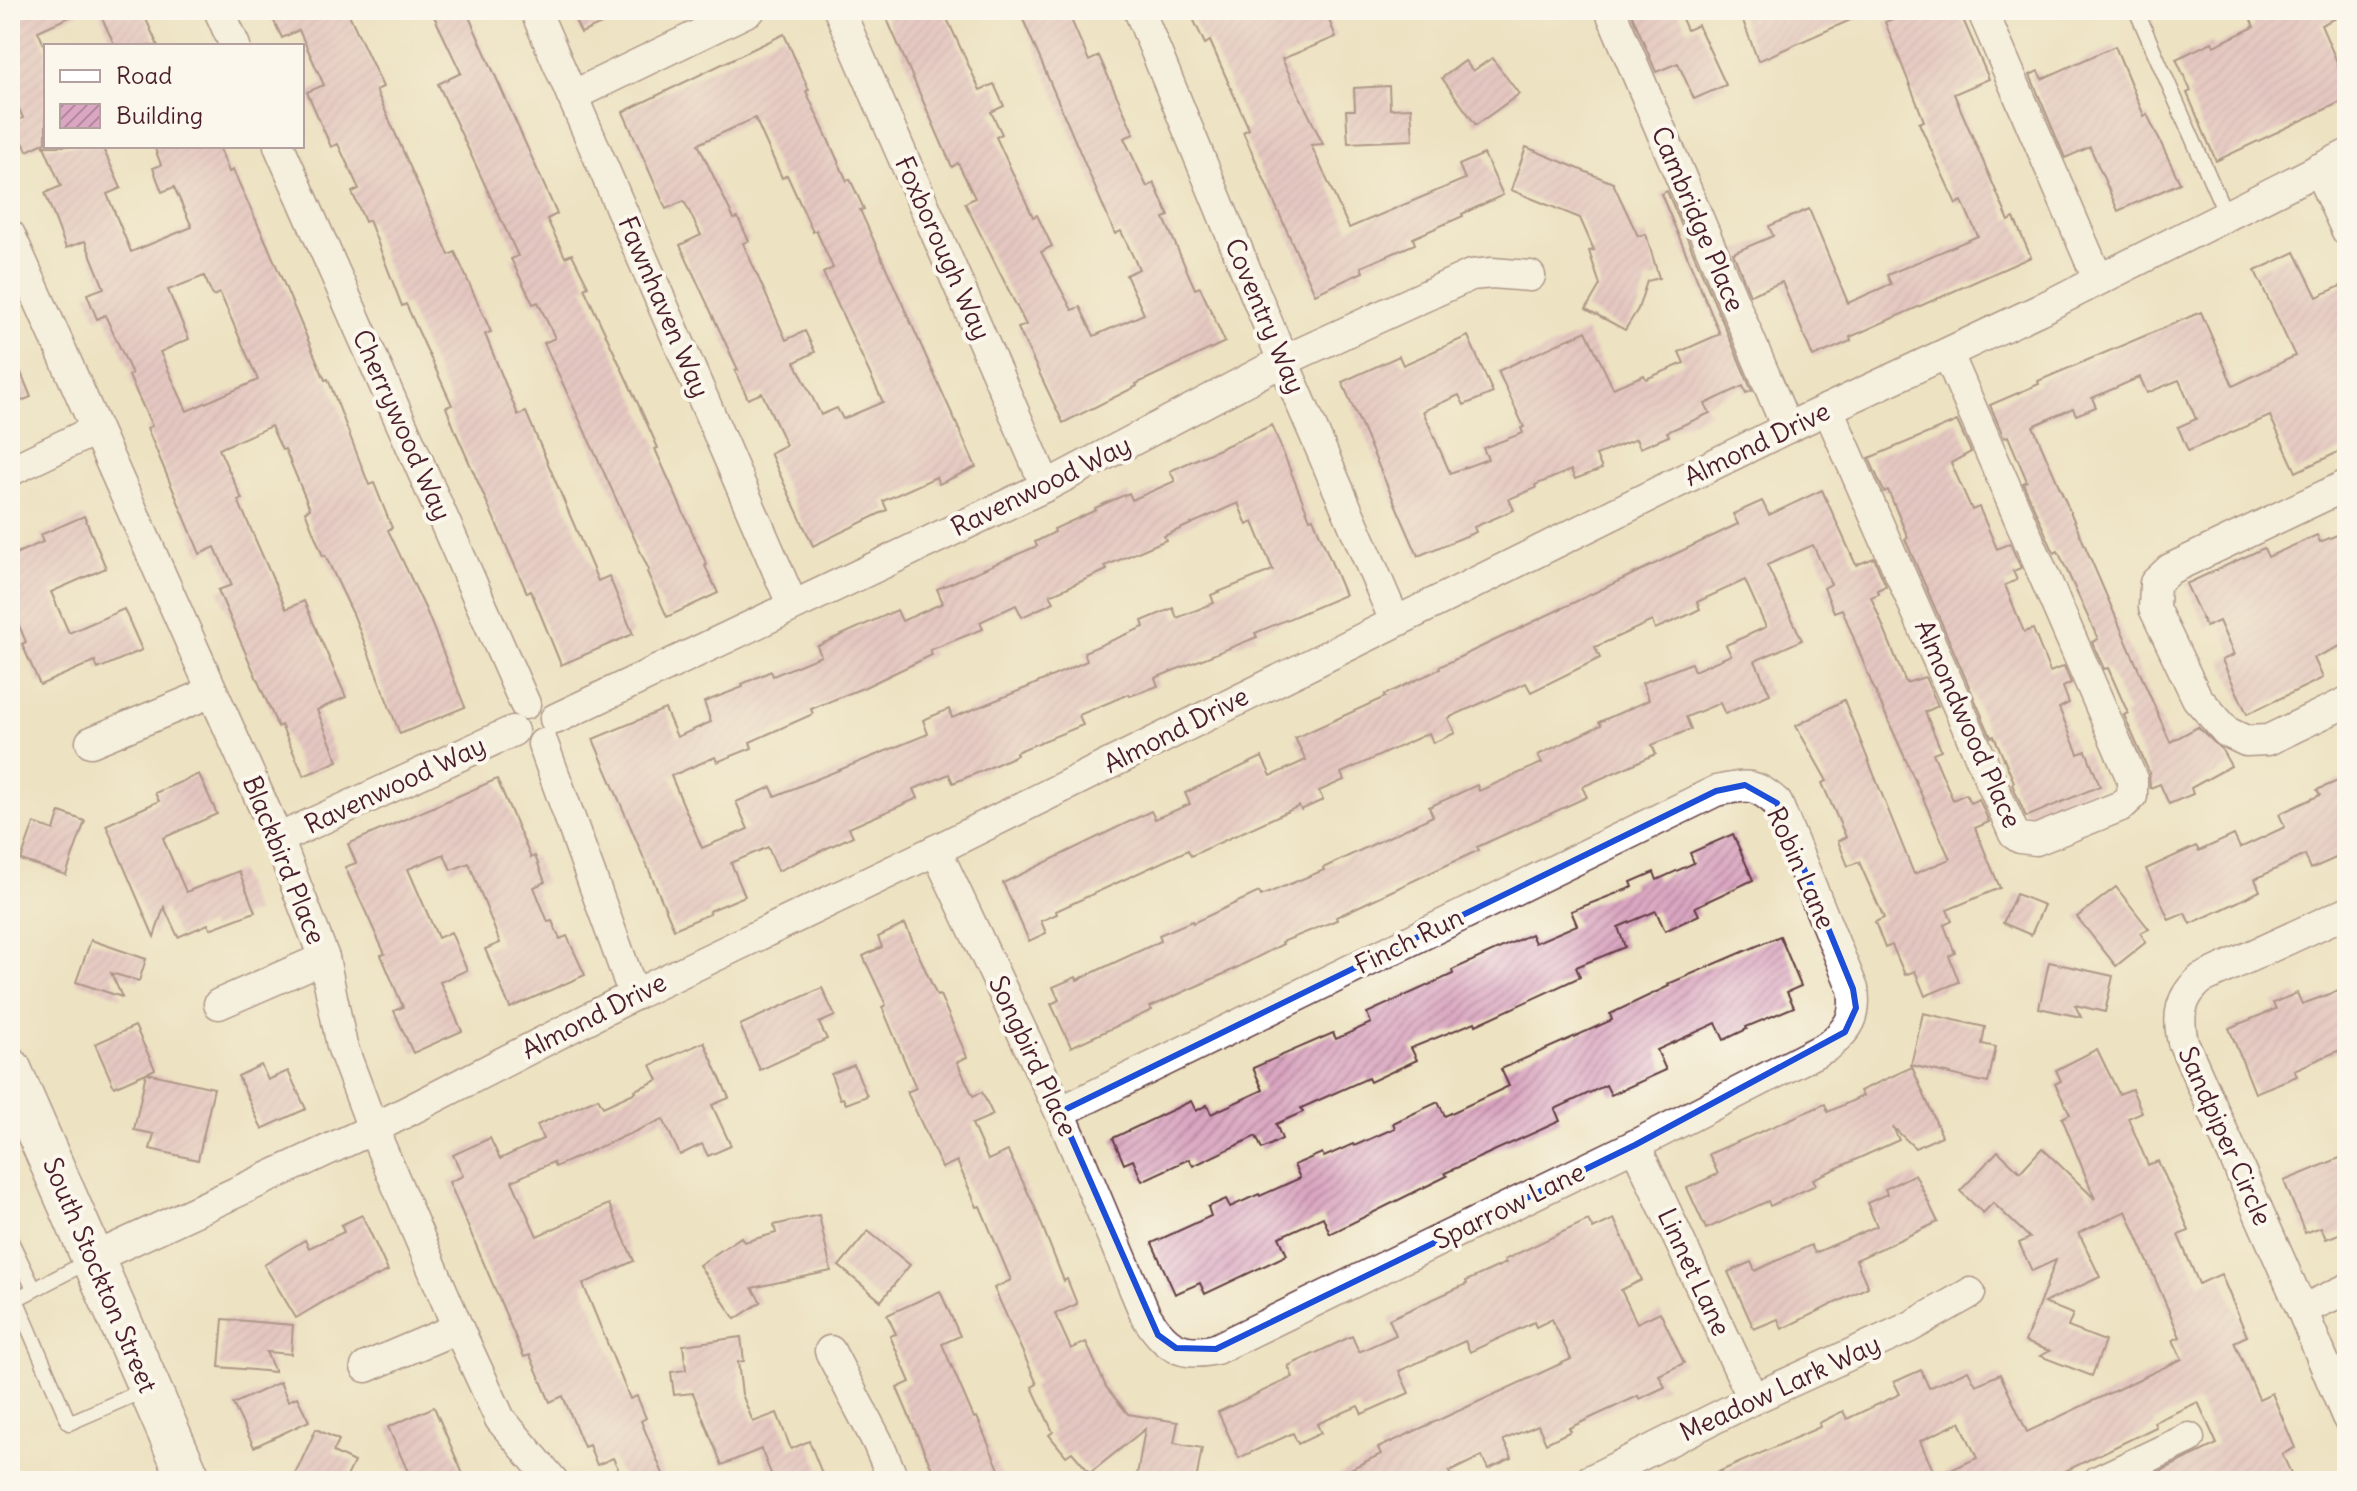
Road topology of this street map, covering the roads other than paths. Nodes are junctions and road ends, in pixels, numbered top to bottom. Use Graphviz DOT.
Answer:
graph roads {
  1 [pos="219,10"];
  2 [pos="535,10"];
  3 [pos="750,10"];
  4 [pos="839,10"];
  5 [pos="1139,10"];
  6 [pos="1610,10"];
  7 [pos="1982,10"];
  8 [pos="2136,10"];
  9 [pos="234,44"];
  10 [pos="572,96"];
  11 [pos="280,148"];
  12 [pos="2347,155"];
  13 [pos="2318,169"];
  14 [pos="2226,215"];
  15 [pos="2347,231"];
  16 [pos="10,235"];
  17 [pos="1530,276"];
  18 [pos="2098,279"];
  19 [pos="1948,354"];
  20 [pos="1283,361"];
  21 [pos="1828,409"];
  22 [pos="1787,428"];
  23 [pos="95,430"];
  24 [pos="10,471"];
  25 [pos="2347,485"];
  26 [pos="1046,486"];
  27 [pos="792,604"];
  28 [pos="1395,621"];
  29 [pos="212,692"];
  30 [pos="2347,702"];
  31 [pos="525,704"];
  32 [pos="513,731"];
  33 [pos="549,731"];
  34 [pos="91,742"];
  35 [pos="1762,790"];
  36 [pos="278,839"];
  37 [pos="936,850"];
  38 [pos="2347,912"];
  39 [pos="1837,949"];
  40 [pos="324,958"];
  41 [pos="634,995"];
  42 [pos="219,1004"];
  43 [pos="10,1069"];
  44 [pos="1060,1112"];
  45 [pos="373,1129"];
  46 [pos="1635,1145"];
  47 [pos="10,1239"];
  48 [pos="94,1258"];
  49 [pos="1124,1265"];
  50 [pos="34,1289"];
  51 [pos="2347,1289"];
  52 [pos="1970,1293"];
  53 [pos="13,1305"];
  54 [pos="2302,1310"];
  55 [pos="458,1328"];
  56 [pos="830,1351"];
  57 [pos="366,1367"];
  58 [pos="149,1389"];
  59 [pos="1753,1399"];
  60 [pos="2347,1417"];
  61 [pos="2189,1438"];
  62 [pos="190,1481"];
  63 [pos="553,1481"];
  64 [pos="894,1481"];
  65 [pos="1589,1481"];
  66 [pos="2098,1481"];
  1 -- 9 [label="street"];
  2 -- 10 [label="street, Fawnhaven Way"];
  3 -- 10 [label="street"];
  4 -- 26 [label="street, Foxborough Way"];
  5 -- 20 [label="street, Coventry Way"];
  6 -- 22 [label="street, Cambridge Place"];
  7 -- 18 [label="street"];
  8 -- 14 [label="lane"];
  10 -- 27 [label="street, Fawnhaven Way"];
  11 -- 31 [label="street, Cherrywood Way"];
  12 -- 13 [label="street, Almond Drive"];
  13 -- 14 [label="street, Almond Drive"];
  13 -- 15 [label="street"];
  14 -- 18 [label="street, Almond Drive"];
  16 -- 23 [label="street, Blackbird Place"];
  17 -- 20 [label="street, Ravenwood Way"];
  18 -- 19 [label="street, Almond Drive"];
  19 -- 21 [label="street, Almond Drive"];
  19 -- 21 [label="street, Almondwood Place"];
  20 -- 26 [label="street, Ravenwood Way"];
  20 -- 28 [label="street, Coventry Way"];
  21 -- 22 [label="street, Almond Drive"];
  22 -- 28 [label="street, Almond Drive"];
  23 -- 24 [label="street"];
  23 -- 29 [label="street, Blackbird Place"];
  25 -- 30 [label="street"];
  26 -- 27 [label="street, Ravenwood Way"];
  27 -- 33 [label="street, Ravenwood Way"];
  28 -- 37 [label="street, Almond Drive"];
  29 -- 34 [label="street"];
  29 -- 36 [label="street, Blackbird Place"];
  31 -- 32 [label="street"];
  31 -- 33 [label="street"];
  32 -- 33 [label="street"];
  32 -- 36 [label="street, Ravenwood Way"];
  33 -- 41 [label="street"];
  35 -- 39 [label="street, Robin Lane"];
  35 -- 44 [label="street, Finch Run"];
  36 -- 40 [label="street, Blackbird Place"];
  37 -- 41 [label="street, Almond Drive"];
  37 -- 44 [label="street, Songbird Place"];
  38 -- 54 [label="street, Sandpiper Circle"];
  39 -- 46 [label="street, Sparrow Lane"];
  40 -- 42 [label="street"];
  40 -- 45 [label="street, Blackbird Place"];
  41 -- 45 [label="street, Almond Drive"];
  43 -- 48 [label="street, South Stockton Street"];
  44 -- 49 [label="street, Songbird Place"];
  45 -- 48 [label="street, Almond Drive"];
  45 -- 55 [label="street, Blackbird Place"];
  46 -- 49 [label="street, Sparrow Lane"];
  46 -- 59 [label="street, Linnet Lane"];
  47 -- 50 [label="lane"];
  48 -- 50 [label="lane, Almond Drive"];
  48 -- 58 [label="street, South Stockton Street"];
  50 -- 53 [label="lane, Almond Drive"];
  51 -- 54 [label="street"];
  52 -- 59 [label="street, Meadow Lark Way"];
  53 -- 58 [label="lane"];
  54 -- 60 [label="street, Sandpiper Circle"];
  55 -- 57 [label="street"];
  55 -- 63 [label="street, Blackbird Place"];
  56 -- 64 [label="street"];
  58 -- 62 [label="street, South Stockton Street"];
  59 -- 65 [label="street, Meadow Lark Way"];
  61 -- 66 [label="street"];
}
